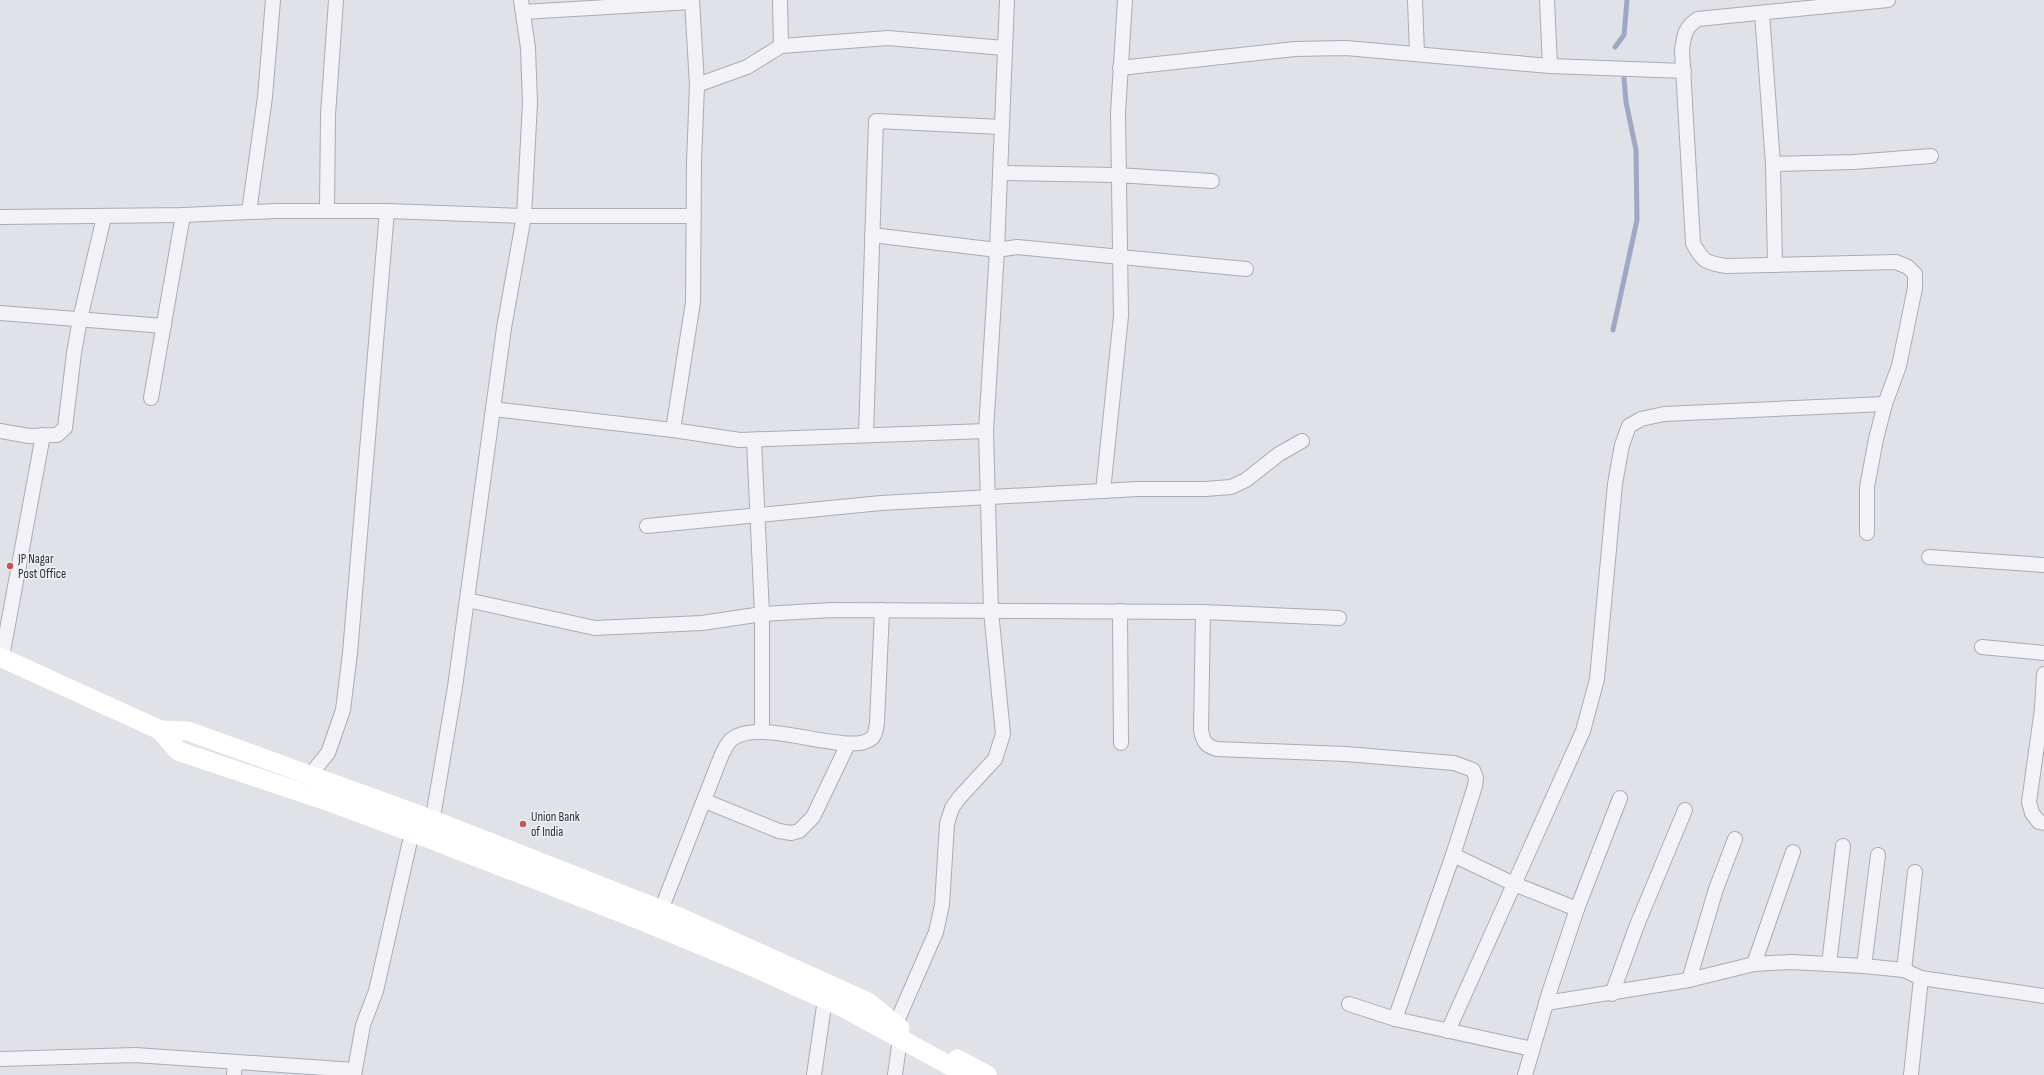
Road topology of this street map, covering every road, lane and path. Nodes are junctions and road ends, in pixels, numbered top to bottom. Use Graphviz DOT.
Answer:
graph roads {
  1 [pos="273,0"];
  2 [pos="336,0"];
  3 [pos="780,0"];
  4 [pos="1007,0"];
  5 [pos="1125,0"];
  6 [pos="1415,0"];
  7 [pos="1547,0"];
  8 [pos="1888,0"];
  9 [pos="692,1"];
  10 [pos="522,6"];
  11 [pos="1762,13"];
  12 [pos="780,46"];
  13 [pos="1004,48"];
  14 [pos="1417,54"];
  15 [pos="1550,66"];
  16 [pos="1120,68"];
  17 [pos="1684,71"];
  18 [pos="697,85"];
  19 [pos="1001,127"];
  20 [pos="1931,156"];
  21 [pos="1773,164"];
  22 [pos="1000,173"];
  23 [pos="1117,175"];
  24 [pos="1212,181"];
  25 [pos="327,211"];
  26 [pos="387,211"];
  27 [pos="249,212"];
  28 [pos="183,215"];
  29 [pos="524,216"];
  30 [pos="694,216"];
  31 [pos="104,217"];
  32 [pos="0,218"];
  33 [pos="872,235"];
  34 [pos="997,250"];
  35 [pos="1120,257"];
  36 [pos="1775,265"];
  37 [pos="1246,269"];
  38 [pos="0,312"];
  39 [pos="80,319"];
  40 [pos="164,326"];
  41 [pos="151,398"];
  42 [pos="1885,404"];
  43 [pos="493,409"];
  44 [pos="673,430"];
  45 [pos="0,431"];
  46 [pos="986,432"];
  47 [pos="866,435"];
  48 [pos="43,436"];
  49 [pos="754,440"];
  50 [pos="1302,441"];
  51 [pos="1103,491"];
  52 [pos="988,497"];
  53 [pos="757,516"];
  54 [pos="647,526"];
  55 [pos="1867,534"];
  56 [pos="1929,557"];
  57 [pos="2044,565"];
  58 [pos="467,600"];
  59 [pos="882,610"];
  60 [pos="991,611"];
  61 [pos="1120,611"];
  62 [pos="1203,612"];
  63 [pos="762,614"];
  64 [pos="1339,618"];
  65 [pos="1982,647"];
  66 [pos="2044,653"];
  67 [pos="1,657"];
  68 [pos="2044,674"];
  69 [pos="2043,709"];
  70 [pos="160,730"];
  71 [pos="762,732"];
  72 [pos="1121,743"];
  73 [pos="848,744"];
  74 [pos="310,775"];
  75 [pos="1620,798"];
  76 [pos="705,800"];
  77 [pos="1685,810"];
  78 [pos="433,820"];
  79 [pos="2044,823"];
  80 [pos="412,832"];
  81 [pos="430,839"];
  82 [pos="1735,839"];
  83 [pos="1843,846"];
  84 [pos="1793,852"];
  85 [pos="1453,854"];
  86 [pos="1878,854"];
  87 [pos="1915,872"];
  88 [pos="1514,884"];
  89 [pos="1577,909"];
  90 [pos="661,910"];
  91 [pos="1754,964"];
  92 [pos="1829,964"];
  93 [pos="1864,966"];
  94 [pos="1904,970"];
  95 [pos="1921,978"];
  96 [pos="1689,980"];
  97 [pos="1612,994"];
  98 [pos="2044,996"];
  99 [pos="825,999"];
  100 [pos="1349,1004"];
  101 [pos="1546,1004"];
  102 [pos="1395,1019"];
  103 [pos="1448,1031"];
  104 [pos="898,1032"];
  105 [pos="1532,1049"];
  106 [pos="0,1059"];
  107 [pos="235,1068"];
  108 [pos="355,1072"];
  109 [pos="814,1075"];
  110 [pos="895,1075"];
  111 [pos="967,1075"];
  112 [pos="987,1075"];
  113 [pos="1524,1075"];
  114 [pos="1911,1075"];
  1 -- 27 [label="street"];
  2 -- 25 [label="street"];
  3 -- 12 [label="street"];
  4 -- 13 [label="street"];
  5 -- 16 [label="street"];
  6 -- 14 [label="street"];
  7 -- 15 [label="street"];
  8 -- 11 [label="street"];
  9 -- 10 [label="street"];
  9 -- 18 [label="street"];
  10 -- 29 [label="street"];
  11 -- 17 [label="street"];
  11 -- 21 [label="street"];
  12 -- 13 [label="street"];
  12 -- 18 [label="street"];
  13 -- 19 [label="street"];
  14 -- 15 [label="street"];
  14 -- 16 [label="street"];
  15 -- 17 [label="street"];
  16 -- 23 [label="street"];
  17 -- 36 [label="street"];
  18 -- 30 [label="street"];
  19 -- 22 [label="street"];
  19 -- 33 [label="street"];
  20 -- 21 [label="street"];
  21 -- 36 [label="street"];
  22 -- 23 [label="street"];
  22 -- 34 [label="street"];
  23 -- 24 [label="street"];
  23 -- 35 [label="street"];
  25 -- 26 [label="street"];
  25 -- 27 [label="street"];
  26 -- 29 [label="street"];
  26 -- 74 [label="street"];
  27 -- 28 [label="street"];
  28 -- 31 [label="street"];
  28 -- 40 [label="street"];
  29 -- 30 [label="street"];
  29 -- 43 [label="street"];
  30 -- 44 [label="street"];
  31 -- 32 [label="street"];
  31 -- 39 [label="street"];
  33 -- 34 [label="street"];
  33 -- 47 [label="street"];
  34 -- 35 [label="street"];
  34 -- 46 [label="street"];
  35 -- 37 [label="street"];
  35 -- 51 [label="street"];
  36 -- 42 [label="street"];
  38 -- 39 [label="street"];
  39 -- 40 [label="street"];
  39 -- 48 [label="street"];
  40 -- 41 [label="street"];
  42 -- 55 [label="street"];
  42 -- 88 [label="street"];
  43 -- 44 [label="street"];
  43 -- 58 [label="street"];
  44 -- 49 [label="street"];
  45 -- 48 [label="street"];
  46 -- 47 [label="street"];
  46 -- 52 [label="street"];
  47 -- 49 [label="street"];
  48 -- 67 [label="street"];
  49 -- 53 [label="street"];
  50 -- 51 [label="street"];
  51 -- 52 [label="street"];
  52 -- 53 [label="street"];
  52 -- 60 [label="street"];
  53 -- 54 [label="street"];
  53 -- 63 [label="street"];
  56 -- 57 [label="street"];
  58 -- 63 [label="street"];
  58 -- 78 [label="street"];
  59 -- 60 [label="street"];
  59 -- 63 [label="street"];
  59 -- 73 [label="street"];
  60 -- 61 [label="street"];
  60 -- 104 [label="street"];
  61 -- 62 [label="street"];
  61 -- 72 [label="street"];
  62 -- 64 [label="street"];
  62 -- 85 [label="street"];
  63 -- 71 [label="street"];
  65 -- 66 [label="street"];
  67 -- 70 [label="main road"];
  68 -- 69 [label="street"];
  69 -- 79 [label="street"];
  70 -- 74 [label="main road"];
  70 -- 80 [label="main road"];
  71 -- 73 [label="street"];
  71 -- 76 [label="street"];
  73 -- 76 [label="street"];
  74 -- 78 [label="main road"];
  75 -- 89 [label="street"];
  76 -- 90 [label="street"];
  77 -- 97 [label="street"];
  78 -- 81 [label="street"];
  78 -- 90 [label="main road"];
  80 -- 81 [label="main road"];
  80 -- 108 [label="street"];
  81 -- 99 [label="main road"];
  82 -- 96 [label="street"];
  83 -- 92 [label="street"];
  84 -- 91 [label="street"];
  85 -- 88 [label="street"];
  85 -- 102 [label="street"];
  86 -- 93 [label="street"];
  87 -- 94 [label="street"];
  88 -- 89 [label="street"];
  88 -- 103 [label="street"];
  89 -- 101 [label="street"];
  90 -- 104 [label="main road"];
  91 -- 92 [label="street"];
  91 -- 96 [label="street"];
  92 -- 93 [label="street"];
  93 -- 94 [label="street"];
  94 -- 95 [label="street"];
  95 -- 98 [label="street"];
  95 -- 114 [label="street"];
  96 -- 97 [label="street"];
  97 -- 101 [label="street"];
  99 -- 104 [label="main road"];
  99 -- 109 [label="street"];
  100 -- 102 [label="street"];
  101 -- 105 [label="street"];
  102 -- 103 [label="street"];
  103 -- 105 [label="street"];
  104 -- 110 [label="street"];
  104 -- 111 [label="main road"];
  104 -- 112 [label="main road"];
  105 -- 113 [label="street"];
  106 -- 107 [label="street"];
  107 -- 108 [label="street"];
}
